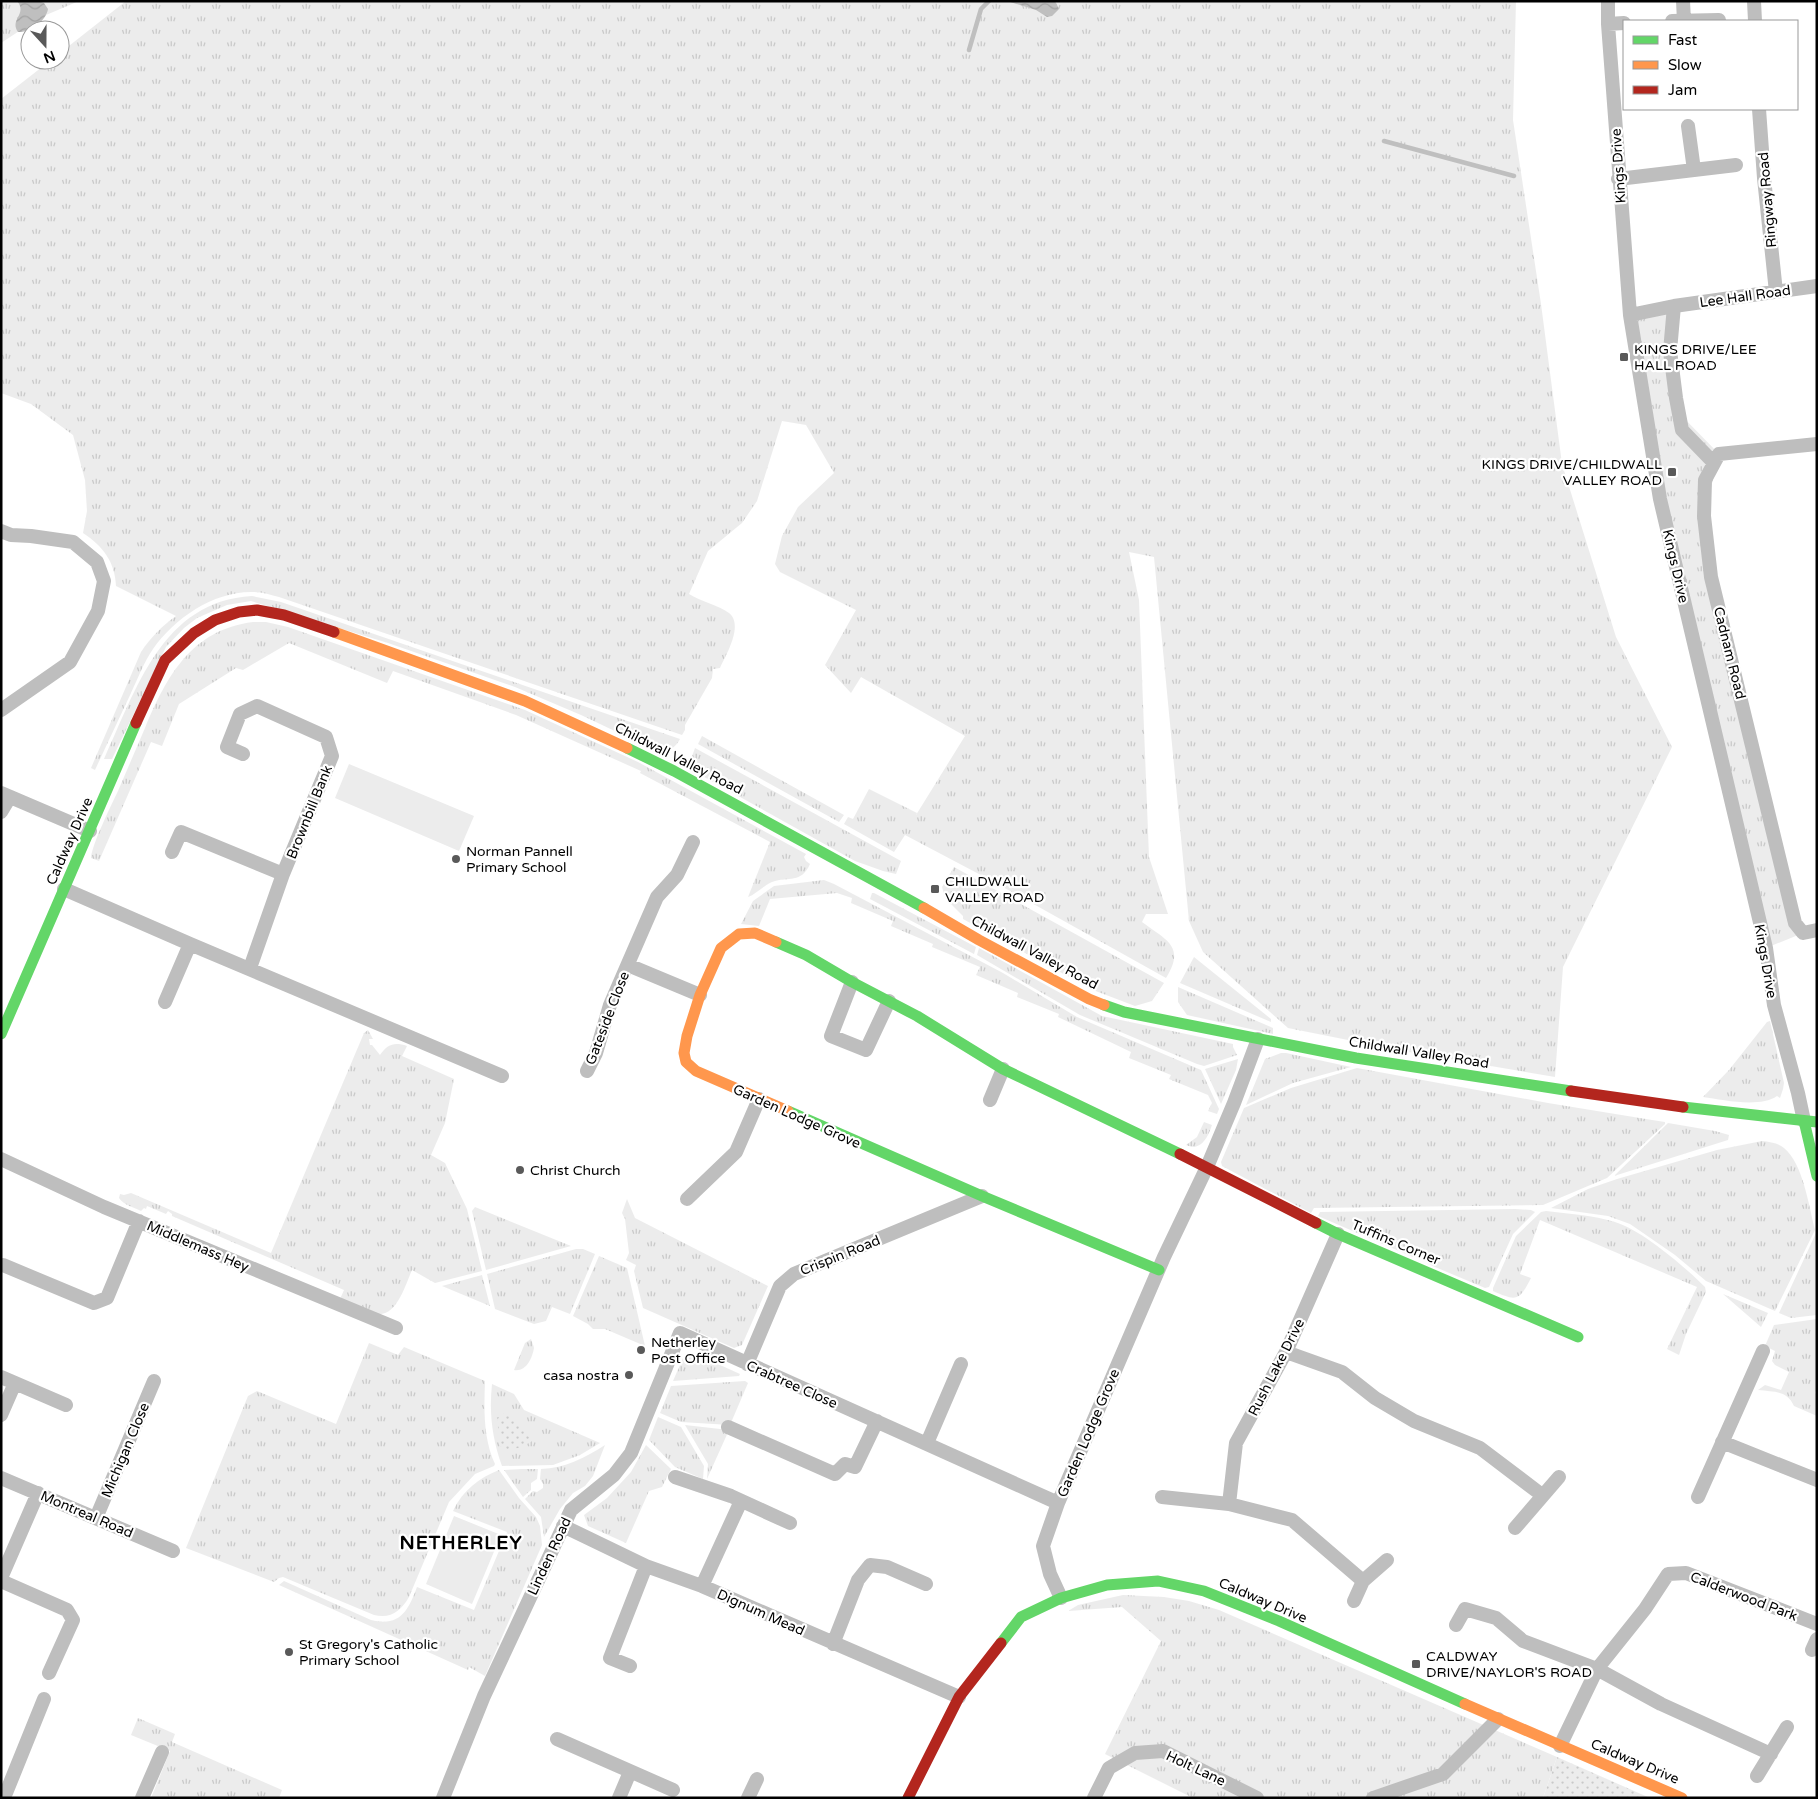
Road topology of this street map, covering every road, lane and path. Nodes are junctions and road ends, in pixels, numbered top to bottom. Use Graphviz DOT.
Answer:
graph roads {
  1 [pos="1608,1"];
  2 [pos="1683,1"];
  3 [pos="1754,1"];
  4 [pos="1684,20"];
  5 [pos="1755,20"];
  6 [pos="1608,24"];
  7 [pos="1623,24"];
  8 [pos="1759,110"];
  9 [pos="1688,126"];
  10 [pos="1736,165"];
  11 [pos="1694,170"];
  12 [pos="1618,179"];
  13 [pos="1817,286"];
  14 [pos="1776,292"];
  15 [pos="1674,306"];
  16 [pos="1630,315"];
  17 [pos="1817,444"];
  18 [pos="1713,462"];
  19 [pos="1,531"];
  20 [pos="166,660"];
  21 [pos="1,710"];
  22 [pos="243,754"];
  23 [pos="6,795"];
  24 [pos="1,812"];
  25 [pos="90,831"];
  26 [pos="693,842"];
  27 [pos="172,852"];
  28 [pos="283,874"];
  29 [pos="64,889"];
  30 [pos="1817,930"];
  31 [pos="190,944"];
  32 [pos="628,965"];
  33 [pos="250,968"];
  34 [pos="852,982"];
  35 [pos="700,995"];
  36 [pos="889,1001"];
  37 [pos="164,1002"];
  38 [pos="1,1034"];
  39 [pos="1258,1039"];
  40 [pos="1003,1069"];
  41 [pos="587,1072"];
  42 [pos="502,1076"];
  43 [pos="759,1099"];
  44 [pos="990,1100"];
  45 [pos="1810,1122"];
  46 [pos="1,1159"];
  47 [pos="1207,1167"];
  48 [pos="1817,1176"];
  49 [pos="982,1196"];
  50 [pos="687,1199"];
  51 [pos="139,1221"];
  52 [pos="1338,1234"];
  53 [pos="9,1251"];
  54 [pos="2,1267"];
  55 [pos="1159,1270"];
  56 [pos="396,1328"];
  57 [pos="680,1333"];
  58 [pos="1578,1337"];
  59 [pos="1763,1351"];
  60 [pos="1286,1352"];
  61 [pos="747,1364"];
  62 [pos="961,1364"];
  63 [pos="1,1377"];
  64 [pos="154,1381"];
  65 [pos="15,1383"];
  66 [pos="66,1405"];
  67 [pos="1,1415"];
  68 [pos="878,1421"];
  69 [pos="728,1427"];
  70 [pos="1722,1442"];
  71 [pos="927,1443"];
  72 [pos="675,1477"];
  73 [pos="1559,1477"];
  74 [pos="1,1478"];
  75 [pos="1817,1480"];
  76 [pos="38,1493"];
  77 [pos="1542,1495"];
  78 [pos="1162,1496"];
  79 [pos="1698,1497"];
  80 [pos="741,1502"];
  81 [pos="1058,1503"];
  82 [pos="1229,1504"];
  83 [pos="96,1518"];
  84 [pos="790,1523"];
  85 [pos="563,1526"];
  86 [pos="1515,1528"];
  87 [pos="173,1551"];
  88 [pos="1387,1560"];
  89 [pos="646,1566"];
  90 [pos="1,1580"];
  91 [pos="1363,1581"];
  92 [pos="926,1584"];
  93 [pos="702,1586"];
  94 [pos="1061,1598"];
  95 [pos="1354,1601"];
  96 [pos="1817,1624"];
  97 [pos="1456,1625"];
  98 [pos="833,1644"];
  99 [pos="630,1666"];
  100 [pos="1598,1669"];
  101 [pos="49,1673"];
  102 [pos="959,1697"];
  103 [pos="44,1699"];
  104 [pos="1498,1719"];
  105 [pos="1787,1727"];
  106 [pos="557,1739"];
  107 [pos="1560,1746"];
  108 [pos="162,1752"];
  109 [pos="1771,1754"];
  110 [pos="630,1772"];
  111 [pos="1758,1776"];
  112 [pos="757,1779"];
  113 [pos="673,1790"];
  114 [pos="8,1794"];
  115 [pos="142,1798"];
  116 [pos="443,1798"];
  117 [pos="619,1798"];
  118 [pos="748,1798"];
  119 [pos="908,1798"];
  120 [pos="1094,1798"];
  121 [pos="1257,1798"];
  122 [pos="1373,1798"];
  123 [pos="1682,1798"];
  1 -- 6 [label="street, Kings Drive"];
  2 -- 4 [label="street"];
  3 -- 5 [label="street"];
  6 -- 7 [label="street"];
  6 -- 12 [label="street, Kings Drive"];
  8 -- 14 [label="street, Ringway Road"];
  9 -- 11 [label="street"];
  10 -- 11 [label="street"];
  11 -- 12 [label="street"];
  12 -- 16 [label="street, Kings Drive"];
  13 -- 14 [label="street, Lee Hall Road"];
  14 -- 15 [label="street, Lee Hall Road"];
  15 -- 16 [label="street, Lee Hall Road"];
  15 -- 18 [label="street"];
  16 -- 45 [label="street, Kings Drive"];
  17 -- 18 [label="street"];
  18 -- 30 [label="street, Cadnam Road"];
  19 -- 21 [label="street"];
  20 -- 25 [label="street, Caldway Drive"];
  20 -- 39 [label="street, Childwall Valley Road"];
  22 -- 28 [label="street, Brownbill Bank"];
  23 -- 24 [label="street"];
  23 -- 25 [label="street"];
  25 -- 29 [label="street, Caldway Drive"];
  26 -- 32 [label="street, Gateside Close"];
  27 -- 28 [label="street"];
  28 -- 33 [label="street, Brownbill Bank"];
  29 -- 31 [label="street"];
  29 -- 38 [label="street, Caldway Drive"];
  31 -- 33 [label="street"];
  31 -- 37 [label="street"];
  32 -- 35 [label="street, Gateside Close"];
  32 -- 41 [label="street, Gateside Close"];
  33 -- 42 [label="street"];
  34 -- 35 [label="street, Garden Lodge Grove"];
  34 -- 36 [label="street, Garden Lodge Grove"];
  34 -- 36 [label="street"];
  35 -- 43 [label="street, Garden Lodge Grove"];
  36 -- 40 [label="street, Garden Lodge Grove"];
  39 -- 45 [label="street, Childwall Valley Road"];
  39 -- 47 [label="street, Garden Lodge Grove"];
  40 -- 44 [label="street"];
  40 -- 47 [label="street, Garden Lodge Grove"];
  43 -- 49 [label="street, Garden Lodge Grove"];
  43 -- 50 [label="street"];
  45 -- 48 [label="street"];
  46 -- 51 [label="street, Middlemass Hey"];
  47 -- 52 [label="street, Tuffins Corner"];
  47 -- 55 [label="street, Garden Lodge Grove"];
  49 -- 55 [label="street, Garden Lodge Grove"];
  49 -- 61 [label="street, Crispin Road"];
  51 -- 54 [label="street"];
  51 -- 56 [label="street, Middlemass Hey"];
  52 -- 58 [label="street, Tuffins Corner"];
  52 -- 60 [label="street, Rush Lake Drive"];
  53 -- 54 [label="street"];
  55 -- 81 [label="street, Garden Lodge Grove"];
  57 -- 61 [label="street, Crabtree Close"];
  57 -- 85 [label="street, Linden Road"];
  59 -- 70 [label="street"];
  60 -- 77 [label="street"];
  60 -- 82 [label="street, Rush Lake Drive"];
  61 -- 68 [label="street, Crabtree Close"];
  62 -- 71 [label="street"];
  63 -- 65 [label="street"];
  64 -- 83 [label="street, Michigan Close"];
  65 -- 66 [label="street"];
  65 -- 67 [label="street"];
  68 -- 69 [label="street"];
  68 -- 71 [label="street, Crabtree Close"];
  70 -- 75 [label="street"];
  70 -- 79 [label="street"];
  71 -- 81 [label="street, Crabtree Close"];
  72 -- 80 [label="street"];
  73 -- 77 [label="street"];
  74 -- 76 [label="street, Montreal Road"];
  76 -- 83 [label="street, Montreal Road"];
  76 -- 90 [label="street"];
  77 -- 86 [label="street"];
  78 -- 82 [label="street"];
  80 -- 84 [label="street"];
  80 -- 93 [label="street"];
  81 -- 94 [label="street, Garden Lodge Grove"];
  82 -- 91 [label="street"];
  83 -- 87 [label="street, Montreal Road"];
  85 -- 89 [label="street, Dignum Mead"];
  85 -- 116 [label="street, Linden Road"];
  88 -- 91 [label="street"];
  89 -- 93 [label="street, Dignum Mead"];
  89 -- 99 [label="street"];
  90 -- 101 [label="street"];
  91 -- 95 [label="street"];
  92 -- 98 [label="street"];
  93 -- 98 [label="street, Dignum Mead"];
  94 -- 102 [label="street, Caldway Drive"];
  94 -- 104 [label="street, Caldway Drive"];
  96 -- 100 [label="street, Calderwood Park"];
  97 -- 100 [label="street"];
  98 -- 102 [label="street, Dignum Mead"];
  100 -- 107 [label="street, Calderwood Park"];
  100 -- 109 [label="street"];
  102 -- 119 [label="street, Caldway Drive"];
  103 -- 114 [label="street"];
  104 -- 107 [label="street, Caldway Drive"];
  104 -- 122 [label="street"];
  105 -- 109 [label="street"];
  106 -- 110 [label="street"];
  107 -- 123 [label="street, Caldway Drive"];
  108 -- 115 [label="street"];
  109 -- 111 [label="street"];
  110 -- 113 [label="street"];
  110 -- 117 [label="street"];
  112 -- 118 [label="street"];
  120 -- 121 [label="street, Holt Lane"];
}
